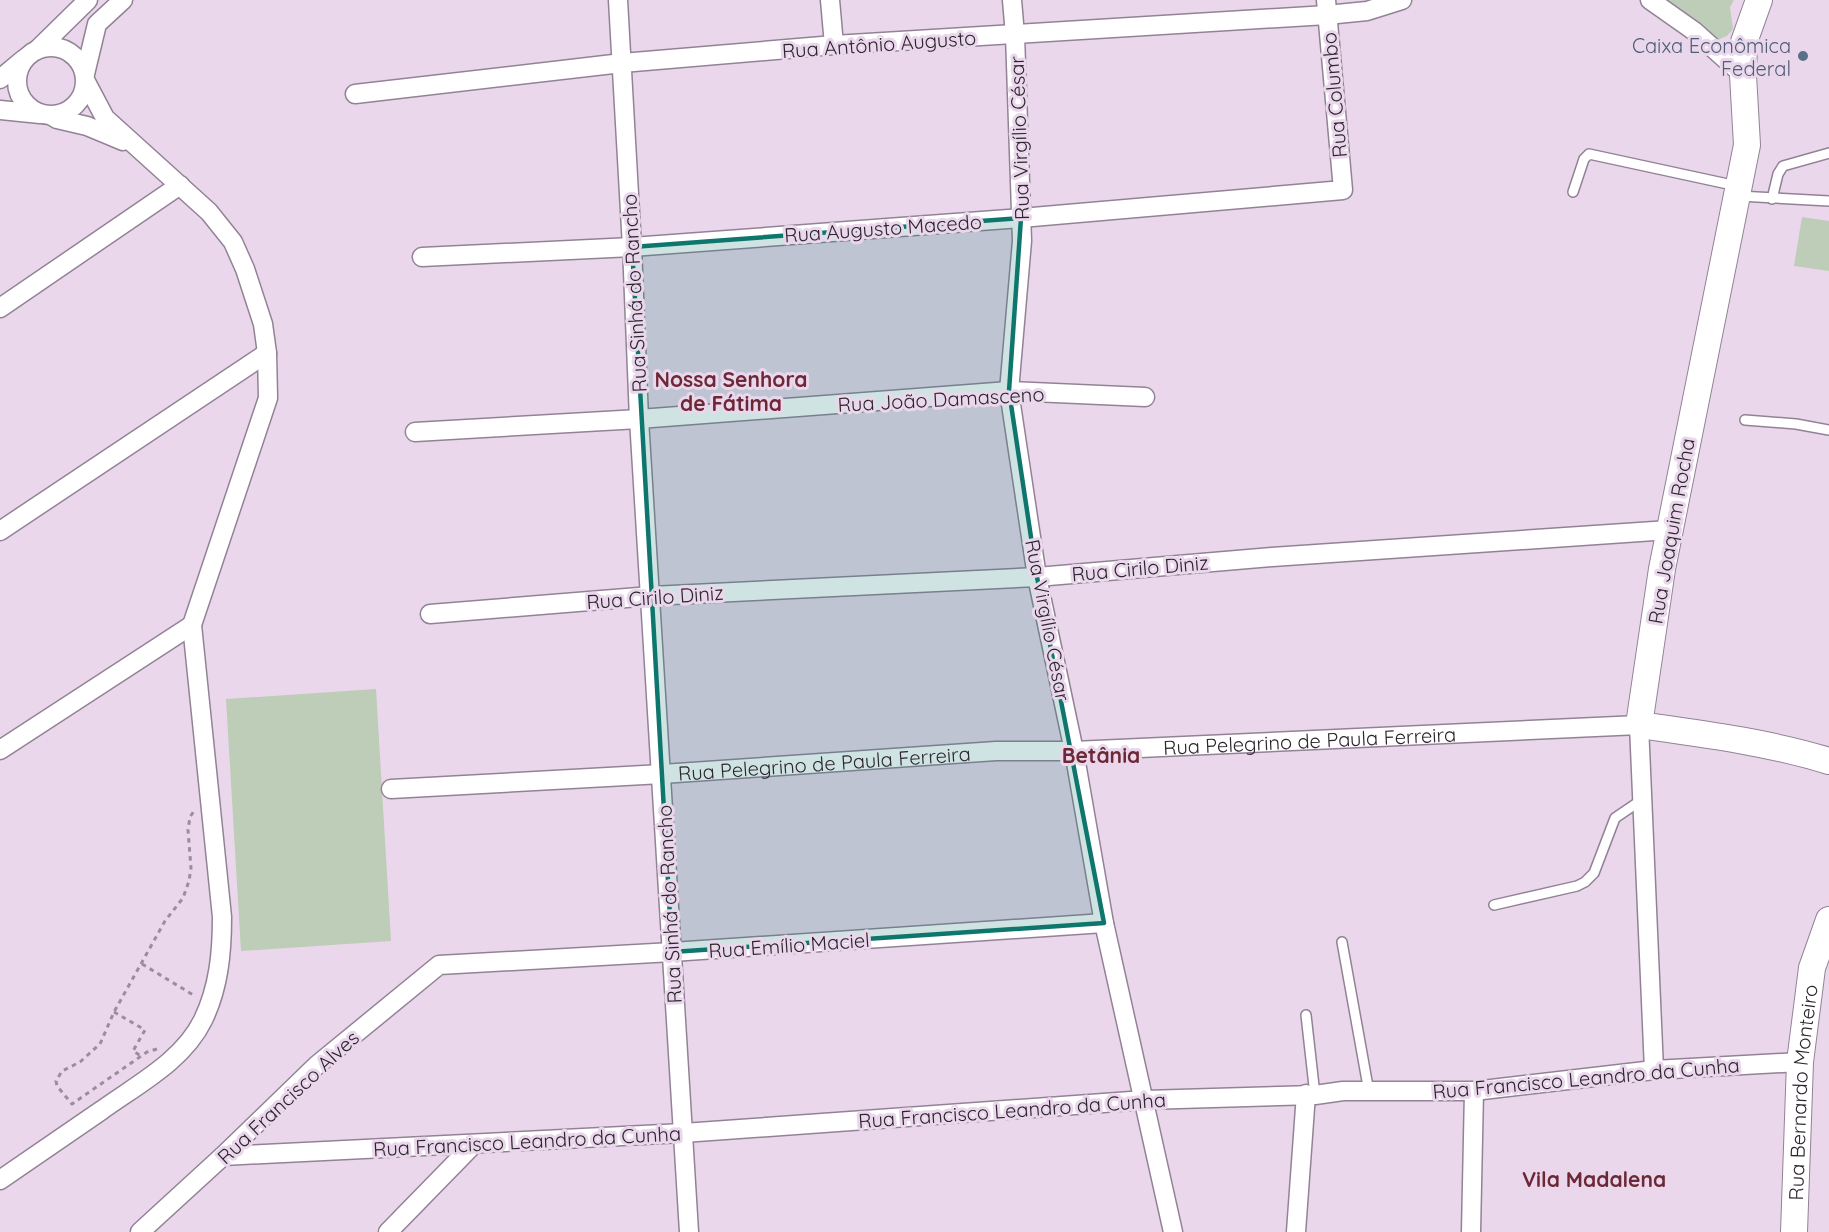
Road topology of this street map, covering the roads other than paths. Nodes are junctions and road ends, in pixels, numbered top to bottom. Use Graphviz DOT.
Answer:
graph roads {
  1 [pos="88,0"];
  2 [pos="123,0"];
  3 [pos="618,0"];
  4 [pos="830,0"];
  5 [pos="1012,0"];
  6 [pos="1402,0"];
  7 [pos="1650,0"];
  8 [pos="1759,0"];
  9 [pos="1327,8"];
  10 [pos="1015,36"];
  11 [pos="1744,42"];
  12 [pos="834,45"];
  13 [pos="1716,50"];
  14 [pos="33,52"];
  15 [pos="622,63"];
  16 [pos="1743,75"];
  17 [pos="85,78"];
  18 [pos="0,79"];
  19 [pos="356,94"];
  20 [pos="0,110"];
  21 [pos="48,115"];
  22 [pos="134,145"];
  23 [pos="1829,153"];
  24 [pos="180,185"];
  25 [pos="1343,190"];
  26 [pos="1738,191"];
  27 [pos="1573,192"];
  28 [pos="1772,199"];
  29 [pos="1829,201"];
  30 [pos="1022,218"];
  31 [pos="632,247"];
  32 [pos="422,258"];
  33 [pos="0,308"];
  34 [pos="267,353"];
  35 [pos="1009,392"];
  36 [pos="1145,397"];
  37 [pos="639,419"];
  38 [pos="1745,420"];
  39 [pos="1829,430"];
  40 [pos="415,432"];
  41 [pos="0,531"];
  42 [pos="1669,531"];
  43 [pos="1037,577"];
  44 [pos="651,596"];
  45 [pos="430,614"];
  46 [pos="192,625"];
  47 [pos="1639,725"];
  48 [pos="0,750"];
  49 [pos="1074,751"];
  50 [pos="1829,761"];
  51 [pos="662,774"];
  52 [pos="391,789"];
  53 [pos="1642,799"];
  54 [pos="1494,905"];
  55 [pos="1829,920"];
  56 [pos="1104,923"];
  57 [pos="1342,942"];
  58 [pos="672,952"];
  59 [pos="439,965"];
  60 [pos="1306,1015"];
  61 [pos="1800,1062"];
  62 [pos="1654,1070"];
  63 [pos="1473,1091"];
  64 [pos="1369,1092"];
  65 [pos="1310,1094"];
  66 [pos="1144,1100"];
  67 [pos="683,1133"];
  68 [pos="474,1144"];
  69 [pos="223,1156"];
  70 [pos="0,1180"];
  71 [pos="140,1232"];
  72 [pos="388,1232"];
  73 [pos="689,1232"];
  74 [pos="1173,1232"];
  75 [pos="1296,1232"];
  76 [pos="1471,1232"];
  77 [pos="1794,1232"];
  1 -- 14 [label="street"];
  2 -- 17 [label="street"];
  3 -- 15 [label="street, Rua Sinhá do Rancho"];
  4 -- 12 [label="street"];
  5 -- 10 [label="street, Rua Virgílio César"];
  6 -- 9 [label="street, Rua Antônio Augusto"];
  7 -- 13 [label="street"];
  8 -- 11 [label="main road, Rua Joaquim Rocha"];
  9 -- 10 [label="street, Rua Antônio Augusto"];
  9 -- 25 [label="street, Rua Columbo"];
  10 -- 12 [label="street, Rua Antônio Augusto"];
  10 -- 30 [label="street, Rua Virgílio César"];
  11 -- 13 [label="street"];
  11 -- 16 [label="main road, Rua Joaquim Rocha"];
  12 -- 15 [label="street, Rua Antônio Augusto"];
  13 -- 16 [label="street"];
  14 -- 17 [label="street"];
  14 -- 18 [label="street"];
  14 -- 21 [label="street"];
  15 -- 19 [label="street, Rua Antônio Augusto"];
  15 -- 31 [label="street, Rua Sinhá do Rancho"];
  16 -- 26 [label="main road, Rua Joaquim Rocha"];
  17 -- 21 [label="street"];
  17 -- 22 [label="street"];
  20 -- 21 [label="street"];
  21 -- 22 [label="street"];
  22 -- 24 [label="street"];
  23 -- 28 [label="lane"];
  24 -- 33 [label="street"];
  24 -- 34 [label="street"];
  25 -- 30 [label="street, Rua Augusto Macedo"];
  26 -- 27 [label="lane"];
  26 -- 28 [label="lane"];
  26 -- 42 [label="main road, Rua Joaquim Rocha"];
  28 -- 29 [label="lane"];
  30 -- 31 [label="street, Rua Augusto Macedo"];
  30 -- 35 [label="street, Rua Virgílio César"];
  31 -- 32 [label="street, Rua Augusto Macedo"];
  31 -- 37 [label="street, Rua Sinhá do Rancho"];
  34 -- 41 [label="street"];
  34 -- 46 [label="street"];
  35 -- 36 [label="street, Rua João Damasceno"];
  35 -- 37 [label="street, Rua João Damasceno"];
  35 -- 43 [label="street, Rua Virgílio César"];
  37 -- 40 [label="street, Rua João Damasceno"];
  37 -- 44 [label="street, Rua Sinhá do Rancho"];
  38 -- 39 [label="lane"];
  42 -- 43 [label="street, Rua Cirilo Diniz"];
  42 -- 47 [label="main road, Rua Joaquim Rocha"];
  43 -- 44 [label="street, Rua Cirilo Diniz"];
  43 -- 49 [label="street, Rua Virgílio César"];
  44 -- 45 [label="street, Rua Cirilo Diniz"];
  44 -- 51 [label="street, Rua Sinhá do Rancho"];
  46 -- 48 [label="street"];
  46 -- 70 [label="street"];
  47 -- 49 [label="street, Rua Pelegrino de Paula Ferreira"];
  47 -- 50 [label="main road, Rua Pelegrino de Paula Ferreira"];
  47 -- 53 [label="street, Rua Joaquim Rocha"];
  49 -- 51 [label="street, Rua Pelegrino de Paula Ferreira"];
  49 -- 56 [label="street, Rua Virgílio César"];
  51 -- 52 [label="street, Rua Pelegrino de Paula Ferreira"];
  51 -- 58 [label="street, Rua Sinhá do Rancho"];
  53 -- 54 [label="lane"];
  53 -- 62 [label="street, Rua Joaquim Rocha"];
  55 -- 61 [label="main road, Rua Bernardo Monteiro"];
  56 -- 58 [label="street, Rua Emílio Maciel"];
  56 -- 66 [label="street, Rua Virgílio César"];
  57 -- 64 [label="lane"];
  58 -- 59 [label="street, Rua Emílio Maciel"];
  58 -- 67 [label="street, Rua Sinhá do Rancho"];
  59 -- 69 [label="street, Rua Francisco Alves"];
  60 -- 65 [label="lane"];
  61 -- 62 [label="street, Rua Francisco Leandro da Cunha"];
  61 -- 77 [label="main road, Rua Bernardo Monteiro"];
  62 -- 63 [label="street, Rua Francisco Leandro da Cunha"];
  63 -- 64 [label="street, Rua Francisco Leandro da Cunha"];
  63 -- 76 [label="street"];
  64 -- 65 [label="street, Rua Francisco Leandro da Cunha"];
  65 -- 66 [label="street, Rua Francisco Leandro da Cunha"];
  65 -- 75 [label="street"];
  66 -- 67 [label="street, Rua Francisco Leandro da Cunha"];
  66 -- 74 [label="street, Rua Virgílio César"];
  67 -- 68 [label="street, Rua Francisco Leandro da Cunha"];
  67 -- 73 [label="street, Rua Sinhá do Rancho"];
  68 -- 69 [label="street, Rua Francisco Leandro da Cunha"];
  68 -- 72 [label="street"];
  69 -- 71 [label="street, Rua Francisco Alves"];
}
